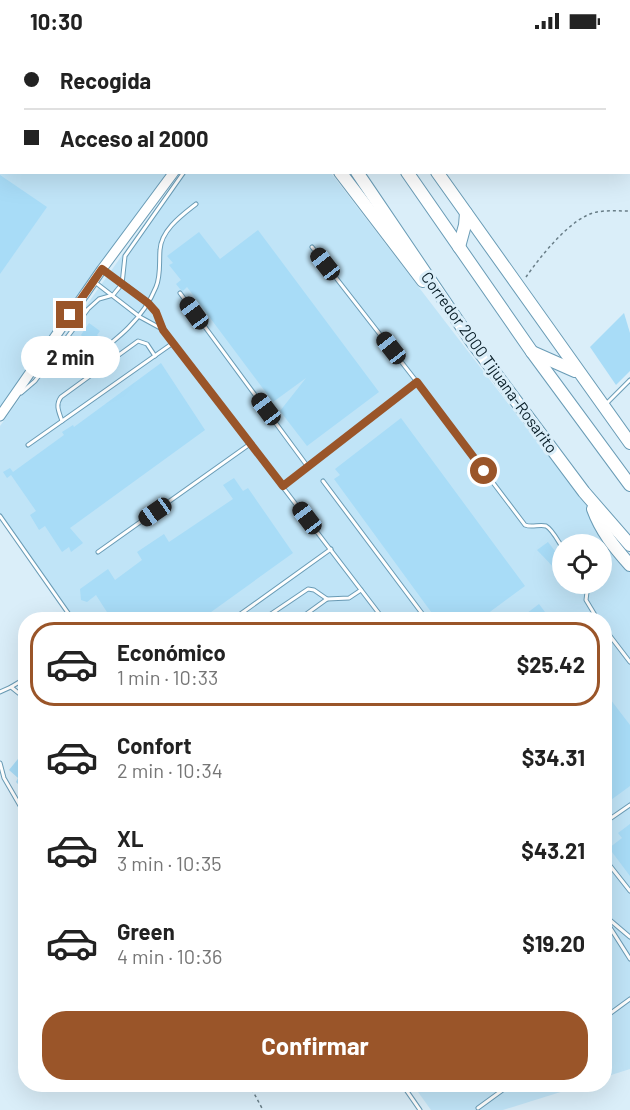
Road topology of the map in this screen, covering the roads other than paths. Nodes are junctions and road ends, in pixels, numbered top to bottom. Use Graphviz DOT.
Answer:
graph roads {
  1 [pos="173,174"];
  2 [pos="183,174"];
  3 [pos="341,174"];
  4 [pos="358,174"];
  5 [pos="407,174"];
  6 [pos="438,174"];
  7 [pos="196,204"];
  8 [pos="466,213"];
  9 [pos="312,247"];
  10 [pos="459,247"];
  11 [pos="102,269"];
  12 [pos="93,282"];
  13 [pos="122,284"];
  14 [pos="180,293"];
  15 [pos="113,296"];
  16 [pos="148,303"];
  17 [pos="140,317"];
  18 [pos="163,330"];
  19 [pos="472,342"];
  20 [pos="173,343"];
  21 [pos="532,352"];
  22 [pos="155,356"];
  23 [pos="80,367"];
  24 [pos="579,373"];
  25 [pos="630,380"];
  26 [pos="417,382"];
  27 [pos="10,402"];
  28 [pos="603,406"];
  29 [pos="0,416"];
  30 [pos="62,421"];
  31 [pos="630,443"];
  32 [pos="250,444"];
  33 [pos="27,445"];
  34 [pos="308,467"];
  35 [pos="323,481"];
  36 [pos="630,485"];
  37 [pos="283,486"];
  38 [pos="590,499"];
  39 [pos="0,516"];
  40 [pos="553,534"];
  41 [pos="630,545"];
  42 [pos="331,549"];
  43 [pos="98,552"];
  44 [pos="630,565"];
  45 [pos="361,590"];
  46 [pos="587,594"];
  47 [pos="327,599"];
  48 [pos="67,612"];
  49 [pos="243,612"];
  50 [pos="274,612"];
  51 [pos="309,612"];
  52 [pos="378,612"];
  53 [pos="421,612"];
  54 [pos="593,612"];
  55 [pos="612,638"];
  56 [pos="630,662"];
  57 [pos="18,683"];
  58 [pos="11,687"];
  59 [pos="0,692"];
  60 [pos="18,693"];
  61 [pos="0,763"];
  62 [pos="18,802"];
  63 [pos="630,805"];
  64 [pos="612,817"];
  65 [pos="612,868"];
  66 [pos="630,891"];
  67 [pos="612,923"];
  68 [pos="612,930"];
  69 [pos="630,937"];
  70 [pos="630,959"];
  71 [pos="630,999"];
  72 [pos="612,1012"];
  73 [pos="408,1092"];
  74 [pos="501,1092"];
  75 [pos="478,1108"];
  76 [pos="420,1110"];
  1 -- 11 [label="street"];
  2 -- 13 [label="lane"];
  3 -- 19 [label="highway"];
  4 -- 19 [label="highway, Corredor 2000 Tijuana-Rosarito"];
  5 -- 10 [label="highway"];
  6 -- 8 [label="highway"];
  7 -- 16 [label="lane"];
  8 -- 10 [label="highway"];
  8 -- 24 [label="highway"];
  9 -- 26 [label="lane"];
  10 -- 21 [label="highway"];
  11 -- 12 [label="street"];
  11 -- 13 [label="lane"];
  12 -- 15 [label="lane"];
  12 -- 27 [label="street"];
  13 -- 15 [label="lane"];
  13 -- 16 [label="lane"];
  14 -- 34 [label="lane"];
  15 -- 17 [label="lane"];
  15 -- 27 [label="lane"];
  16 -- 17 [label="lane"];
  16 -- 18 [label="lane"];
  17 -- 18 [label="lane"];
  17 -- 23 [label="lane"];
  18 -- 20 [label="lane"];
  19 -- 38 [label="highway, Corredor 2000 Tijuana-Rosarito"];
  20 -- 22 [label="lane"];
  20 -- 32 [label="lane"];
  21 -- 24 [label="highway"];
  21 -- 36 [label="highway"];
  22 -- 30 [label="lane"];
  22 -- 30 [label="lane"];
  24 -- 28 [label="highway"];
  25 -- 28 [label="lane"];
  26 -- 34 [label="lane"];
  26 -- 40 [label="lane"];
  27 -- 29 [label="street"];
  28 -- 31 [label="highway"];
  30 -- 33 [label="lane"];
  32 -- 37 [label="lane"];
  32 -- 43 [label="lane"];
  34 -- 37 [label="lane"];
  35 -- 53 [label="lane"];
  37 -- 42 [label="lane"];
  38 -- 41 [label="highway, Corredor 2000 Tijuana-Rosarito"];
  38 -- 44 [label="highway"];
  39 -- 48 [label="lane"];
  42 -- 45 [label="lane"];
  42 -- 49 [label="lane"];
  45 -- 47 [label="lane"];
  45 -- 52 [label="lane"];
  46 -- 54 [label="lane"];
  47 -- 50 [label="lane"];
  47 -- 51 [label="lane"];
  55 -- 56 [label="lane"];
  57 -- 58 [label="lane"];
  58 -- 59 [label="lane"];
  58 -- 60 [label="lane"];
  61 -- 62 [label="lane"];
  63 -- 64 [label="lane"];
  65 -- 66 [label="lane"];
  67 -- 69 [label="lane"];
  68 -- 70 [label="lane"];
  71 -- 72 [label="lane"];
  73 -- 76 [label="lane"];
  74 -- 75 [label="lane"];
}
